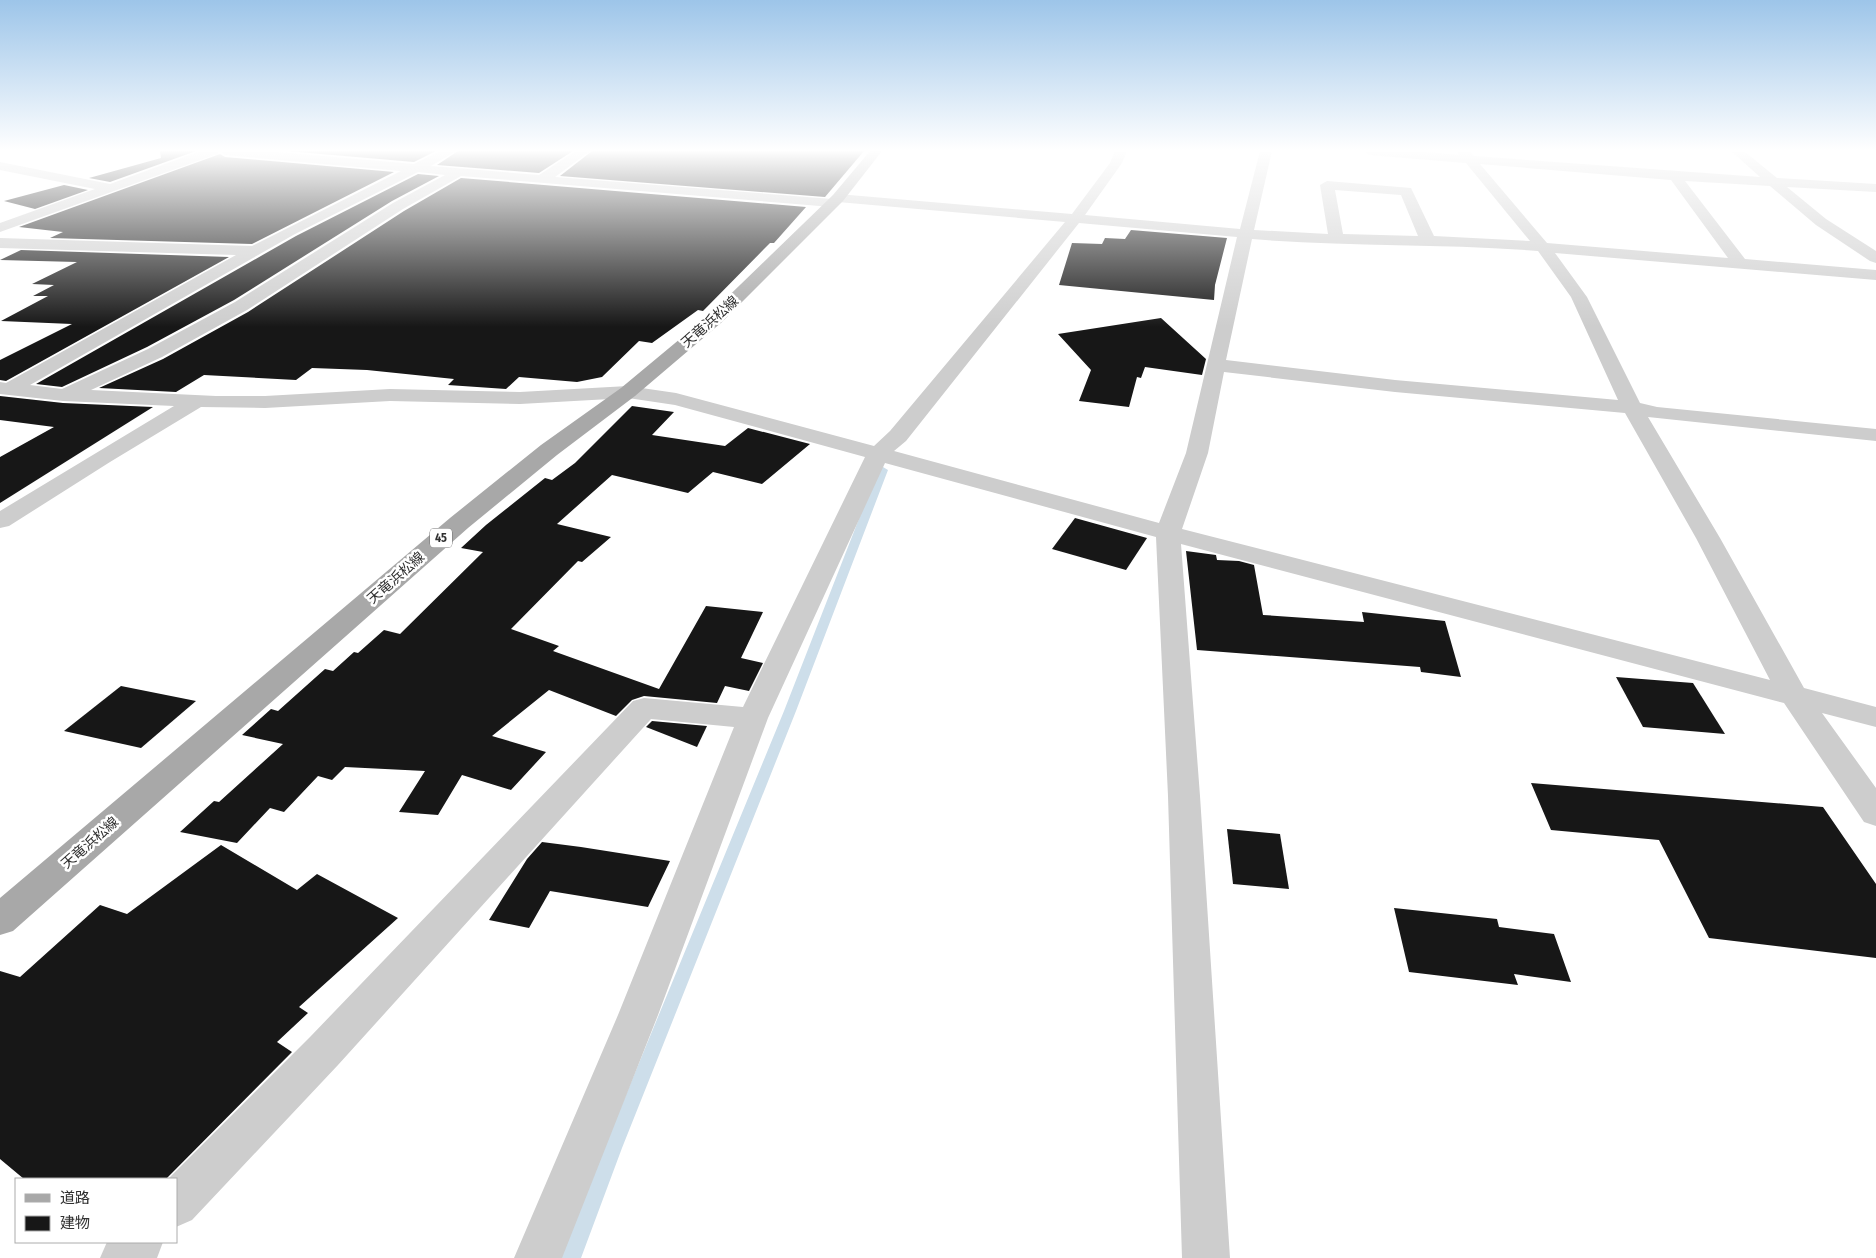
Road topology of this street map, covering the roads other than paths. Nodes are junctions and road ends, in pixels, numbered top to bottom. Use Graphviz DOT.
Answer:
graph roads {
  1 [pos="51,210"];
  2 [pos="332,210"];
  3 [pos="392,210"];
  4 [pos="826,210"];
  5 [pos="965,210"];
  6 [pos="1082,210"];
  7 [pos="1252,210"];
  8 [pos="1331,210"];
  9 [pos="1414,210"];
  10 [pos="1511,210"];
  11 [pos="1700,210"];
  12 [pos="1807,210"];
  13 [pos="1076,218"];
  14 [pos="0,228"];
  15 [pos="1246,234"];
  16 [pos="1336,240"];
  17 [pos="1428,241"];
  18 [pos="0,243"];
  19 [pos="1544,249"];
  20 [pos="255,251"];
  21 [pos="322,254"];
  22 [pos="1876,258"];
  23 [pos="1741,265"];
  24 [pos="1876,275"];
  25 [pos="1217,365"];
  26 [pos="4,388"];
  27 [pos="628,392"];
  28 [pos="63,396"];
  29 [pos="199,400"];
  30 [pos="1632,407"];
  31 [pos="1876,435"];
  32 [pos="877,455"];
  33 [pos="0,521"];
  34 [pos="1168,533"];
  35 [pos="1794,696"];
  36 [pos="1876,717"];
  37 [pos="753,718"];
  38 [pos="1876,813"];
  39 [pos="0,920"];
  40 [pos="178,1202"];
  41 [pos="139,1243"];
  42 [pos="124,1258"];
  43 [pos="538,1258"];
  44 [pos="1206,1258"];
  1 -- 14 [label="street"];
  2 -- 20 [label="street"];
  3 -- 21 [label="street"];
  4 -- 27 [label="main road, 天竜浜松線 / 45"];
  5 -- 13 [label="street"];
  6 -- 13 [label="street"];
  7 -- 15 [label="street"];
  8 -- 16 [label="street"];
  9 -- 17 [label="street"];
  10 -- 19 [label="street"];
  11 -- 23 [label="street"];
  12 -- 22 [label="street"];
  13 -- 15 [label="street"];
  13 -- 32 [label="street"];
  15 -- 16 [label="street"];
  15 -- 25 [label="street"];
  16 -- 17 [label="street"];
  17 -- 19 [label="street"];
  18 -- 20 [label="street"];
  19 -- 23 [label="street"];
  19 -- 30 [label="street"];
  20 -- 21 [label="street"];
  20 -- 26 [label="street"];
  21 -- 28 [label="street"];
  23 -- 24 [label="street"];
  25 -- 30 [label="street"];
  25 -- 34 [label="street"];
  26 -- 28 [label="street"];
  27 -- 29 [label="street"];
  27 -- 32 [label="street"];
  27 -- 39 [label="main road, 天竜浜松線 / 45"];
  28 -- 29 [label="street"];
  29 -- 33 [label="street"];
  30 -- 31 [label="street"];
  30 -- 35 [label="street"];
  32 -- 34 [label="street"];
  32 -- 37 [label="street"];
  34 -- 35 [label="street"];
  34 -- 44 [label="street"];
  35 -- 36 [label="street"];
  35 -- 38 [label="street"];
  37 -- 40 [label="street"];
  37 -- 43 [label="street"];
  41 -- 42 [label="street"];
}
